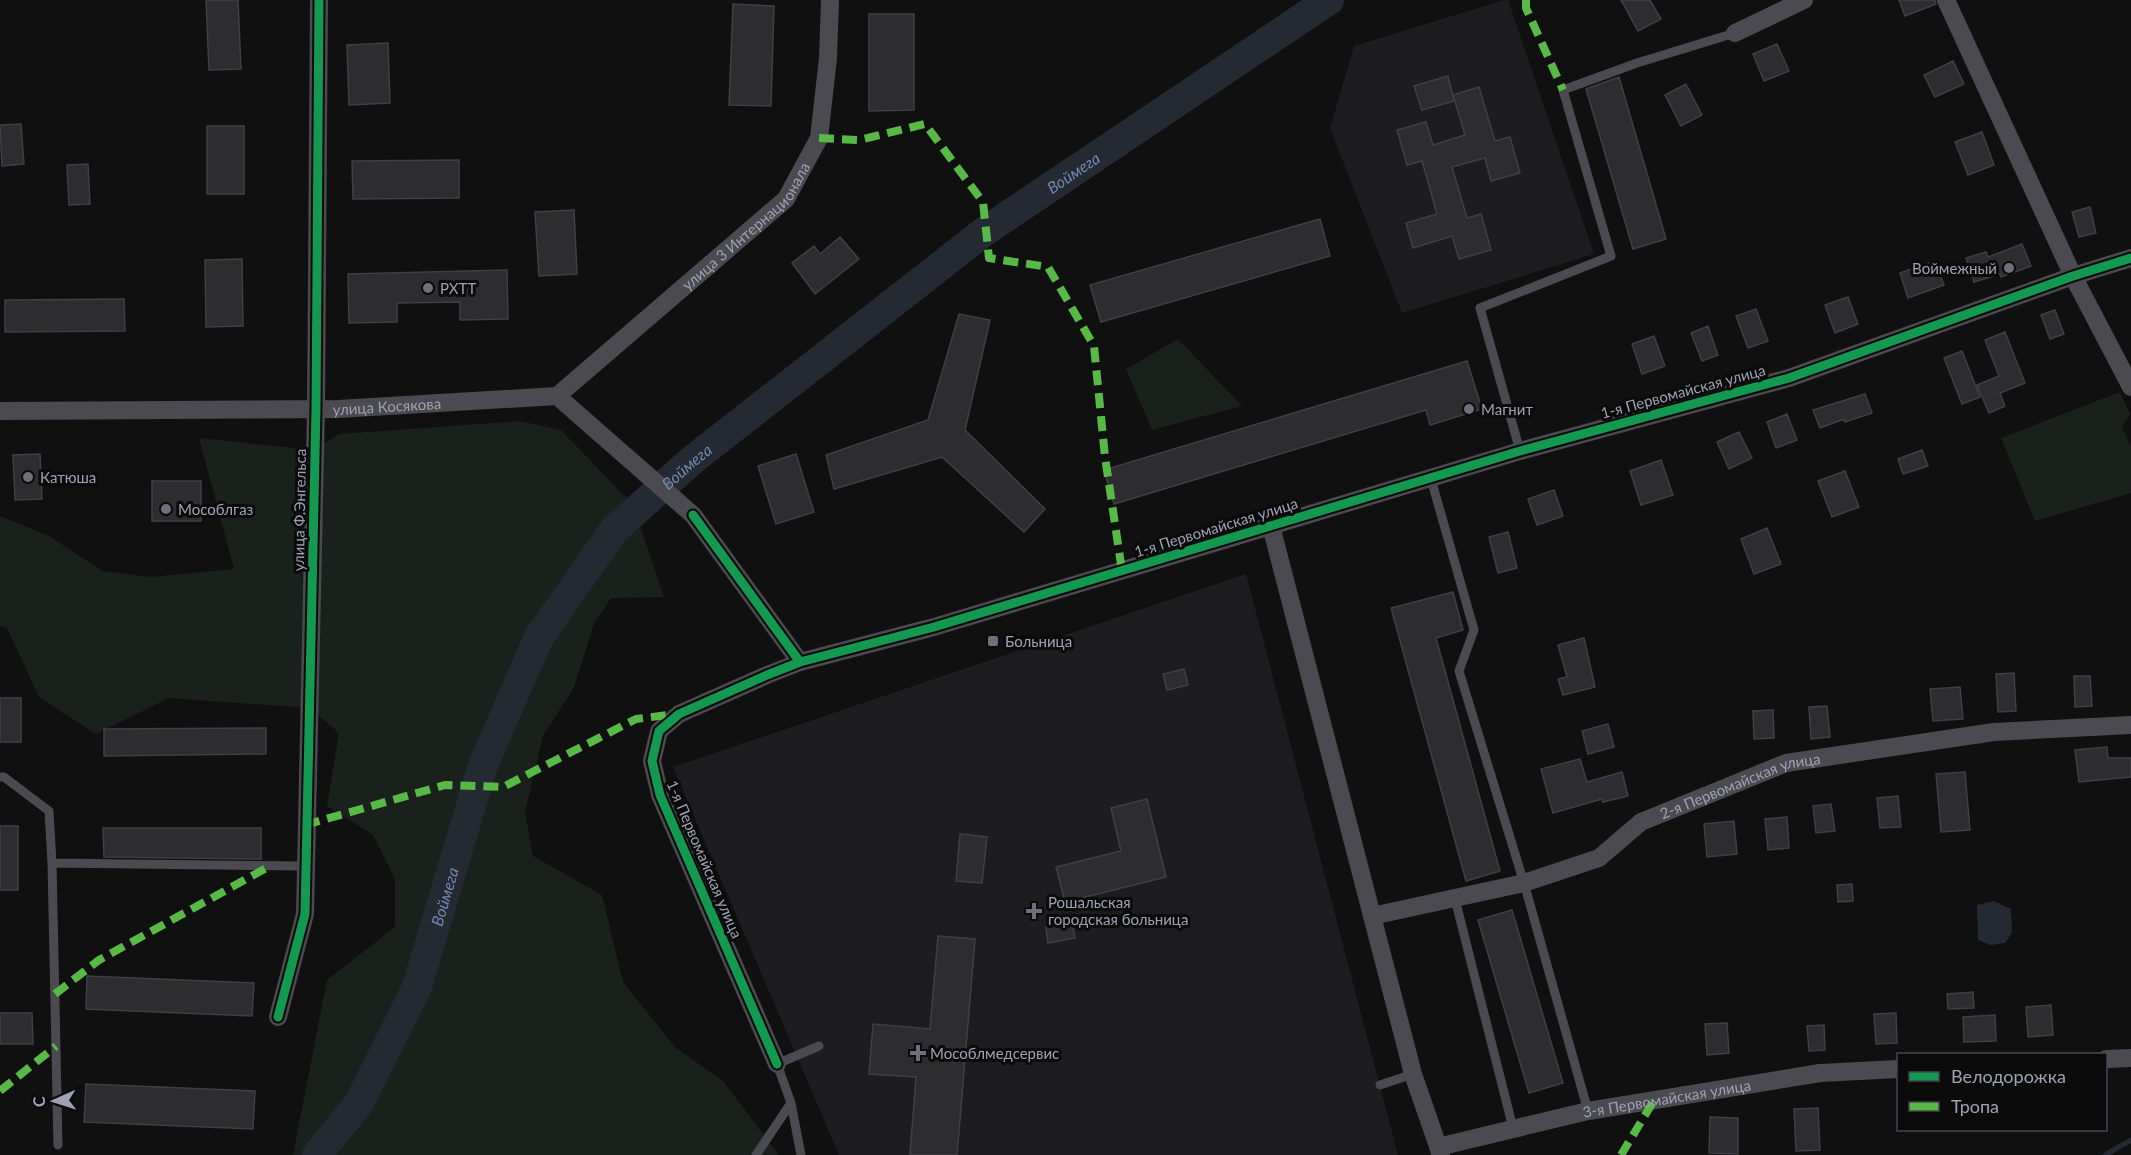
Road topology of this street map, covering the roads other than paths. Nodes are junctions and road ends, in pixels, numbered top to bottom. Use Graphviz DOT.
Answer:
graph roads {
  1 [pos="319,0"];
  2 [pos="830,0"];
  3 [pos="1804,0"];
  4 [pos="1946,0"];
  5 [pos="1735,33"];
  6 [pos="2131,258"];
  7 [pos="2073,276"];
  8 [pos="2131,387"];
  9 [pos="557,396"];
  10 [pos="316,409"];
  11 [pos="0,411"];
  12 [pos="1520,451"];
  13 [pos="1431,479"];
  14 [pos="1271,526"];
  15 [pos="800,662"];
  16 [pos="2131,725"];
  17 [pos="0,777"];
  18 [pos="52,863"];
  19 [pos="305,866"];
  20 [pos="1524,883"];
  21 [pos="1455,899"];
  22 [pos="1372,916"];
  23 [pos="278,1017"];
  24 [pos="819,1046"];
  25 [pos="2131,1058"];
  26 [pos="2107,1059"];
  27 [pos="777,1064"];
  28 [pos="1897,1070"];
  29 [pos="1413,1074"];
  30 [pos="1380,1085"];
  31 [pos="791,1103"];
  32 [pos="1588,1111"];
  33 [pos="1513,1128"];
  34 [pos="58,1145"];
  35 [pos="1440,1151"];
  36 [pos="756,1155"];
  37 [pos="801,1155"];
  1 -- 10 [label="street, улица Ф.Энгельса"];
  2 -- 9 [label="street, улица 3 Интернационала"];
  3 -- 5 [label="street"];
  4 -- 7 [label="street"];
  5 -- 12 [label="lane"];
  6 -- 7 [label="street, 1-я Первомайская улица"];
  7 -- 8 [label="street"];
  7 -- 12 [label="street, 1-я Первомайская улица"];
  9 -- 10 [label="street, улица Косякова"];
  9 -- 15 [label="street"];
  10 -- 11 [label="street, улица Косякова"];
  10 -- 19 [label="street, улица Ф.Энгельса"];
  12 -- 13 [label="street, 1-я Первомайская улица"];
  13 -- 14 [label="street, 1-я Первомайская улица"];
  13 -- 20 [label="lane"];
  14 -- 15 [label="street, 1-я Первомайская улица"];
  14 -- 22 [label="street"];
  15 -- 27 [label="street, 1-я Первомайская улица"];
  16 -- 20 [label="street, 2-я Первомайская улица"];
  17 -- 18 [label="lane"];
  18 -- 19 [label="lane"];
  18 -- 34 [label="lane"];
  19 -- 23 [label="street, улица Ф.Энгельса"];
  20 -- 21 [label="street, 2-я Первомайская улица"];
  20 -- 32 [label="lane"];
  21 -- 22 [label="street, 2-я Первомайская улица"];
  21 -- 33 [label="lane"];
  22 -- 29 [label="street"];
  24 -- 27 [label="lane"];
  25 -- 26 [label="street"];
  27 -- 31 [label="lane"];
  28 -- 32 [label="street, 3-я Первомайская улица"];
  29 -- 30 [label="lane"];
  29 -- 35 [label="street"];
  31 -- 36 [label="lane"];
  31 -- 37 [label="lane"];
  32 -- 33 [label="street, 3-я Первомайская улица"];
  33 -- 35 [label="street, 3-я Первомайская улица"];
}
